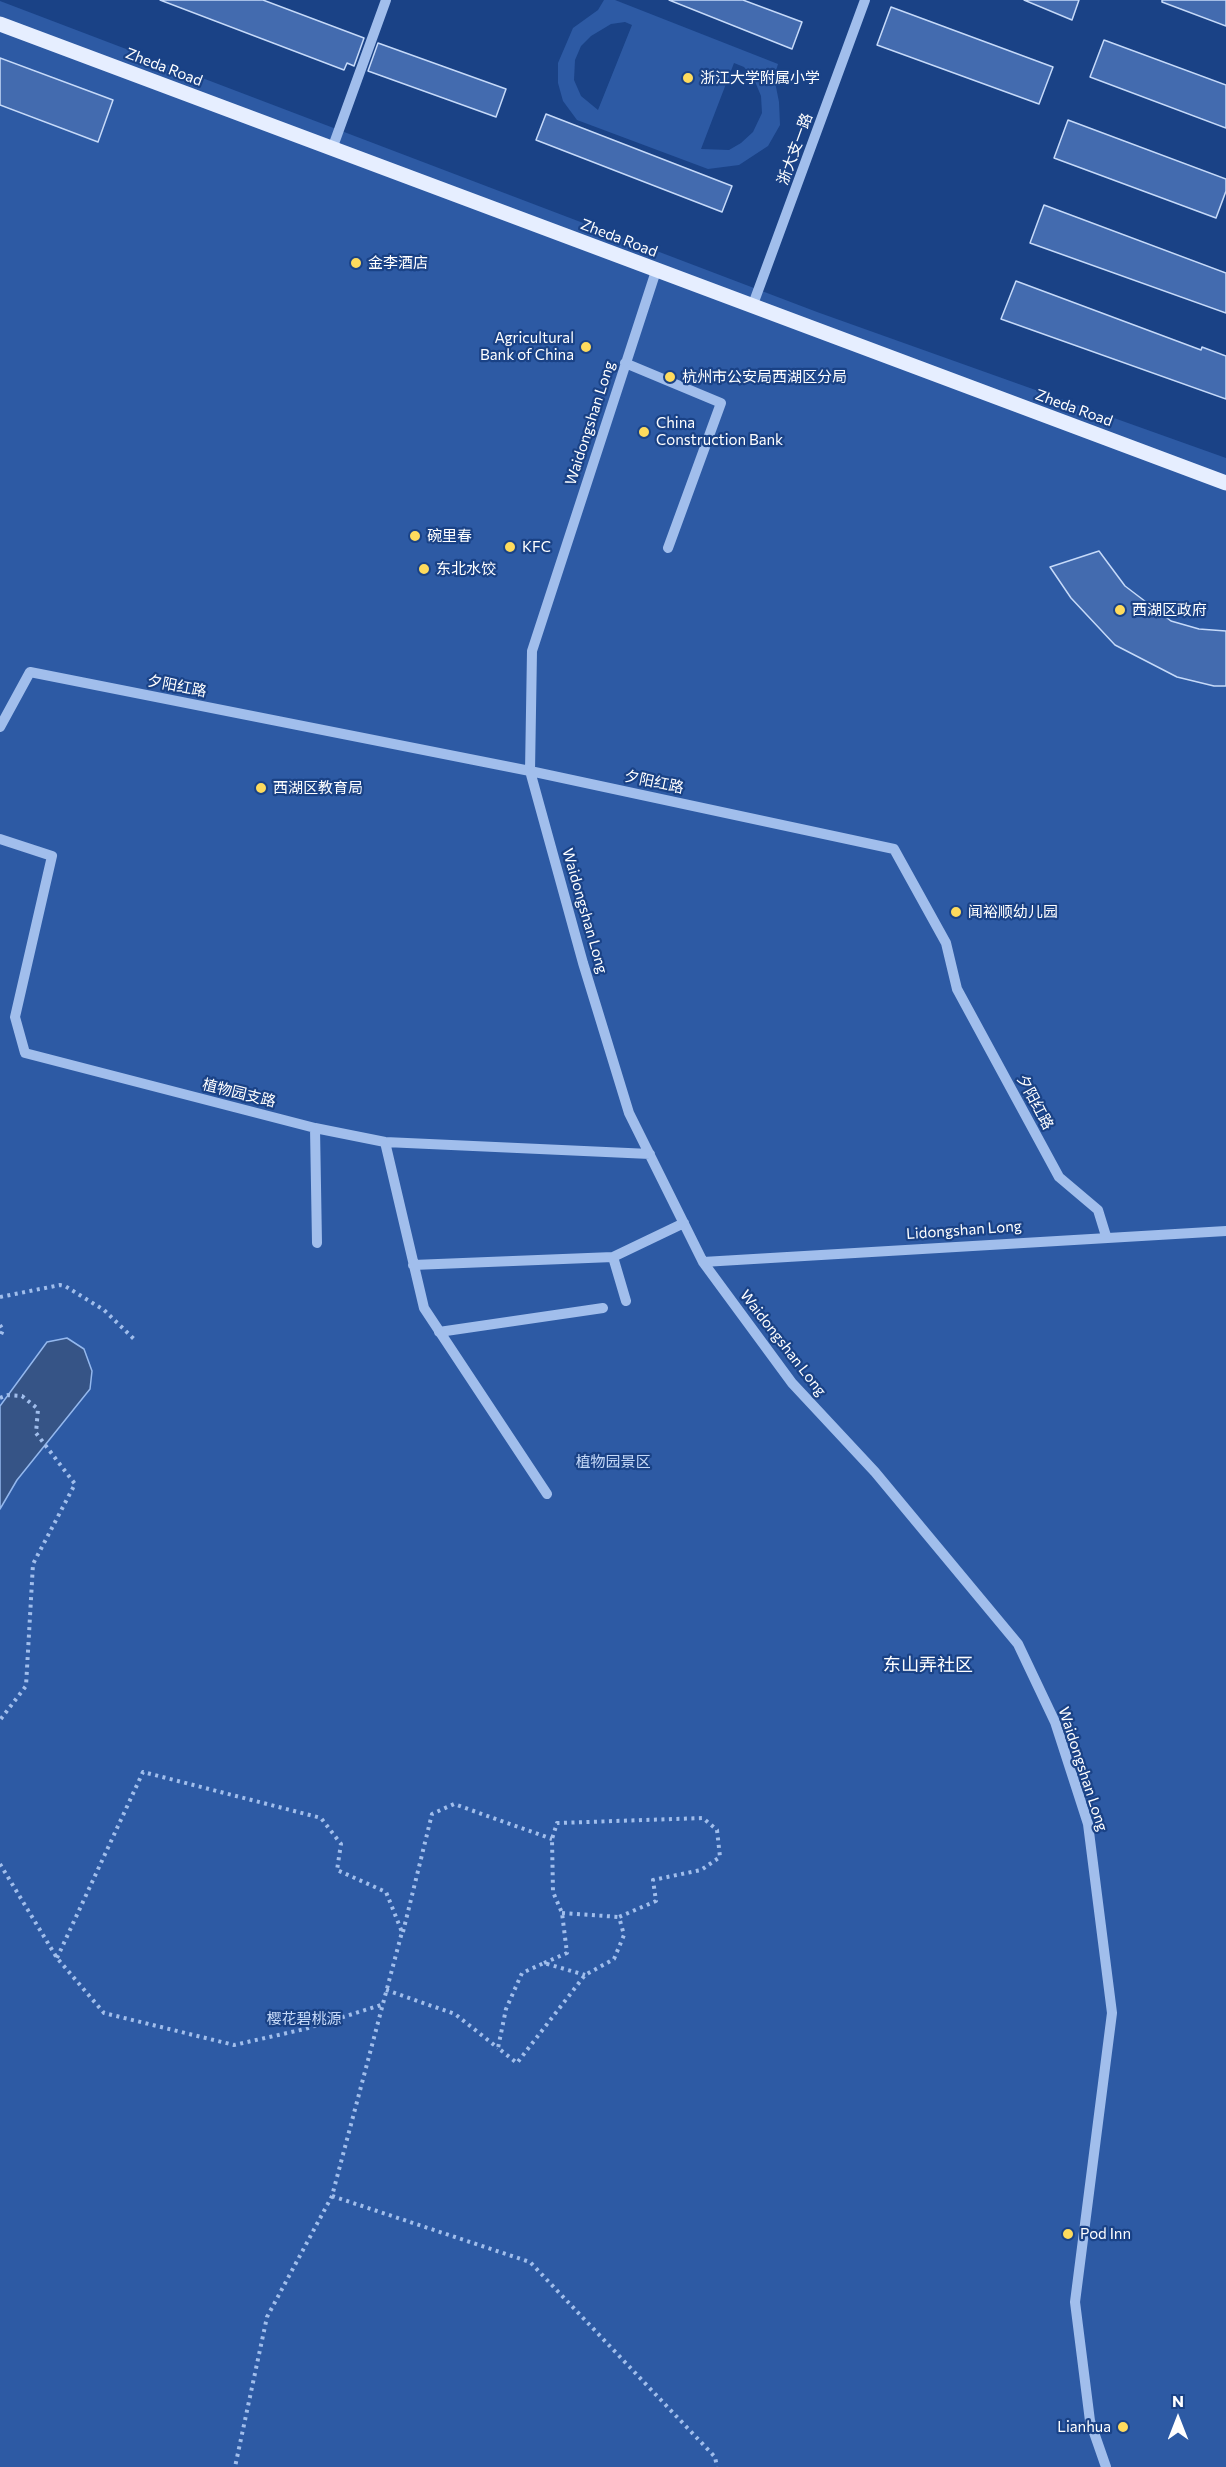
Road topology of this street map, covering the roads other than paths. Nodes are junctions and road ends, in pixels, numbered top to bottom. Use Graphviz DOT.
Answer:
graph roads {
  1 [pos="386,0"];
  2 [pos="865,0"];
  3 [pos="0,24"];
  4 [pos="332,149"];
  5 [pos="656,271"];
  6 [pos="752,308"];
  7 [pos="625,363"];
  8 [pos="1226,483"];
  9 [pos="668,548"];
  10 [pos="0,727"];
  11 [pos="530,771"];
  12 [pos="0,839"];
  13 [pos="315,1128"];
  14 [pos="384,1142"];
  15 [pos="650,1154"];
  16 [pos="684,1223"];
  17 [pos="1226,1231"];
  18 [pos="1106,1236"];
  19 [pos="317,1244"];
  20 [pos="613,1257"];
  21 [pos="703,1262"];
  22 [pos="413,1265"];
  23 [pos="626,1301"];
  24 [pos="603,1308"];
  25 [pos="439,1332"];
  26 [pos="547,1494"];
  27 [pos="1106,2467"];
  1 -- 4 [label="street"];
  2 -- 6 [label="street, 浙大支一路"];
  3 -- 4 [label="main road, Zheda Road"];
  4 -- 5 [label="main road, Zheda Road"];
  5 -- 6 [label="main road, Zheda Road"];
  5 -- 7 [label="street, Waidongshan Long"];
  6 -- 8 [label="main road, Zheda Road"];
  7 -- 9 [label="street"];
  7 -- 11 [label="street, Waidongshan Long"];
  10 -- 11 [label="street, 夕阳红路"];
  11 -- 15 [label="street, Waidongshan Long"];
  11 -- 18 [label="street, 夕阳红路"];
  12 -- 13 [label="street, 植物园支路"];
  13 -- 14 [label="street, 植物园支路"];
  13 -- 19 [label="street"];
  14 -- 15 [label="street, 植物园支路"];
  14 -- 22 [label="street"];
  15 -- 16 [label="street, Waidongshan Long"];
  16 -- 20 [label="street"];
  16 -- 21 [label="street, Waidongshan Long"];
  17 -- 18 [label="street, Lidongshan Long"];
  18 -- 21 [label="street, Lidongshan Long"];
  20 -- 22 [label="street"];
  20 -- 23 [label="street"];
  21 -- 27 [label="street, Waidongshan Long"];
  22 -- 25 [label="street"];
  24 -- 25 [label="street"];
  25 -- 26 [label="street"];
}
